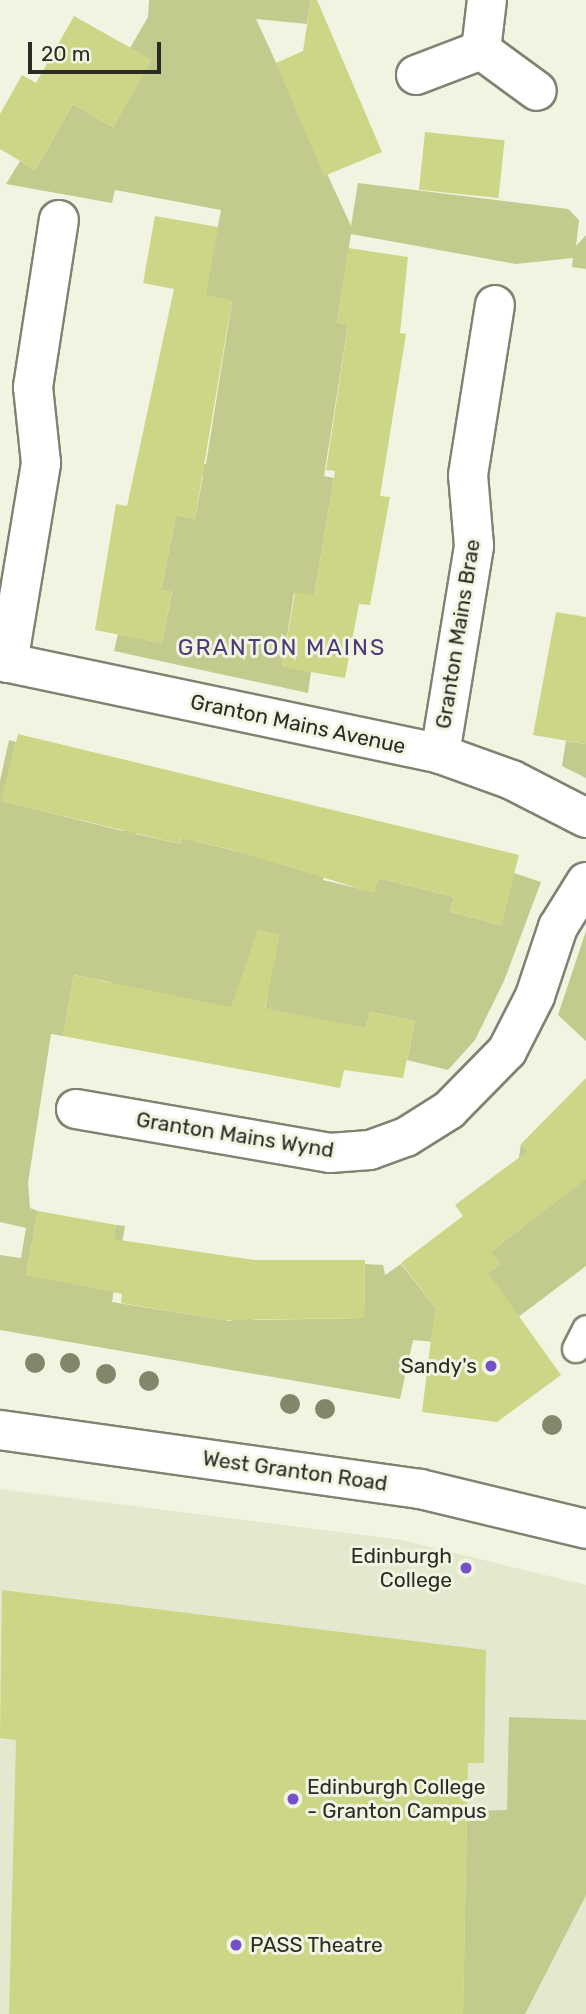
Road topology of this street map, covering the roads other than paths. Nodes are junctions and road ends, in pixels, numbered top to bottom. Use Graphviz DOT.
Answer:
graph roads {
  1 [pos="488,0"];
  2 [pos="481,50"];
  3 [pos="416,75"];
  4 [pos="537,91"];
  5 [pos="59,220"];
  6 [pos="495,305"];
  7 [pos="4,662"];
  8 [pos="440,754"];
  9 [pos="586,818"];
  10 [pos="586,882"];
  11 [pos="76,1109"];
  12 [pos="0,1430"];
  13 [pos="586,1529"];
  1 -- 2 [label="street"];
  2 -- 3 [label="street"];
  2 -- 4 [label="street"];
  5 -- 7 [label="street"];
  6 -- 8 [label="street, Granton Mains Brae"];
  7 -- 8 [label="street, Granton Mains Avenue"];
  8 -- 9 [label="street, Granton Mains Avenue"];
  10 -- 11 [label="street, Granton Mains Wynd"];
  12 -- 13 [label="street, West Granton Road"];
}
